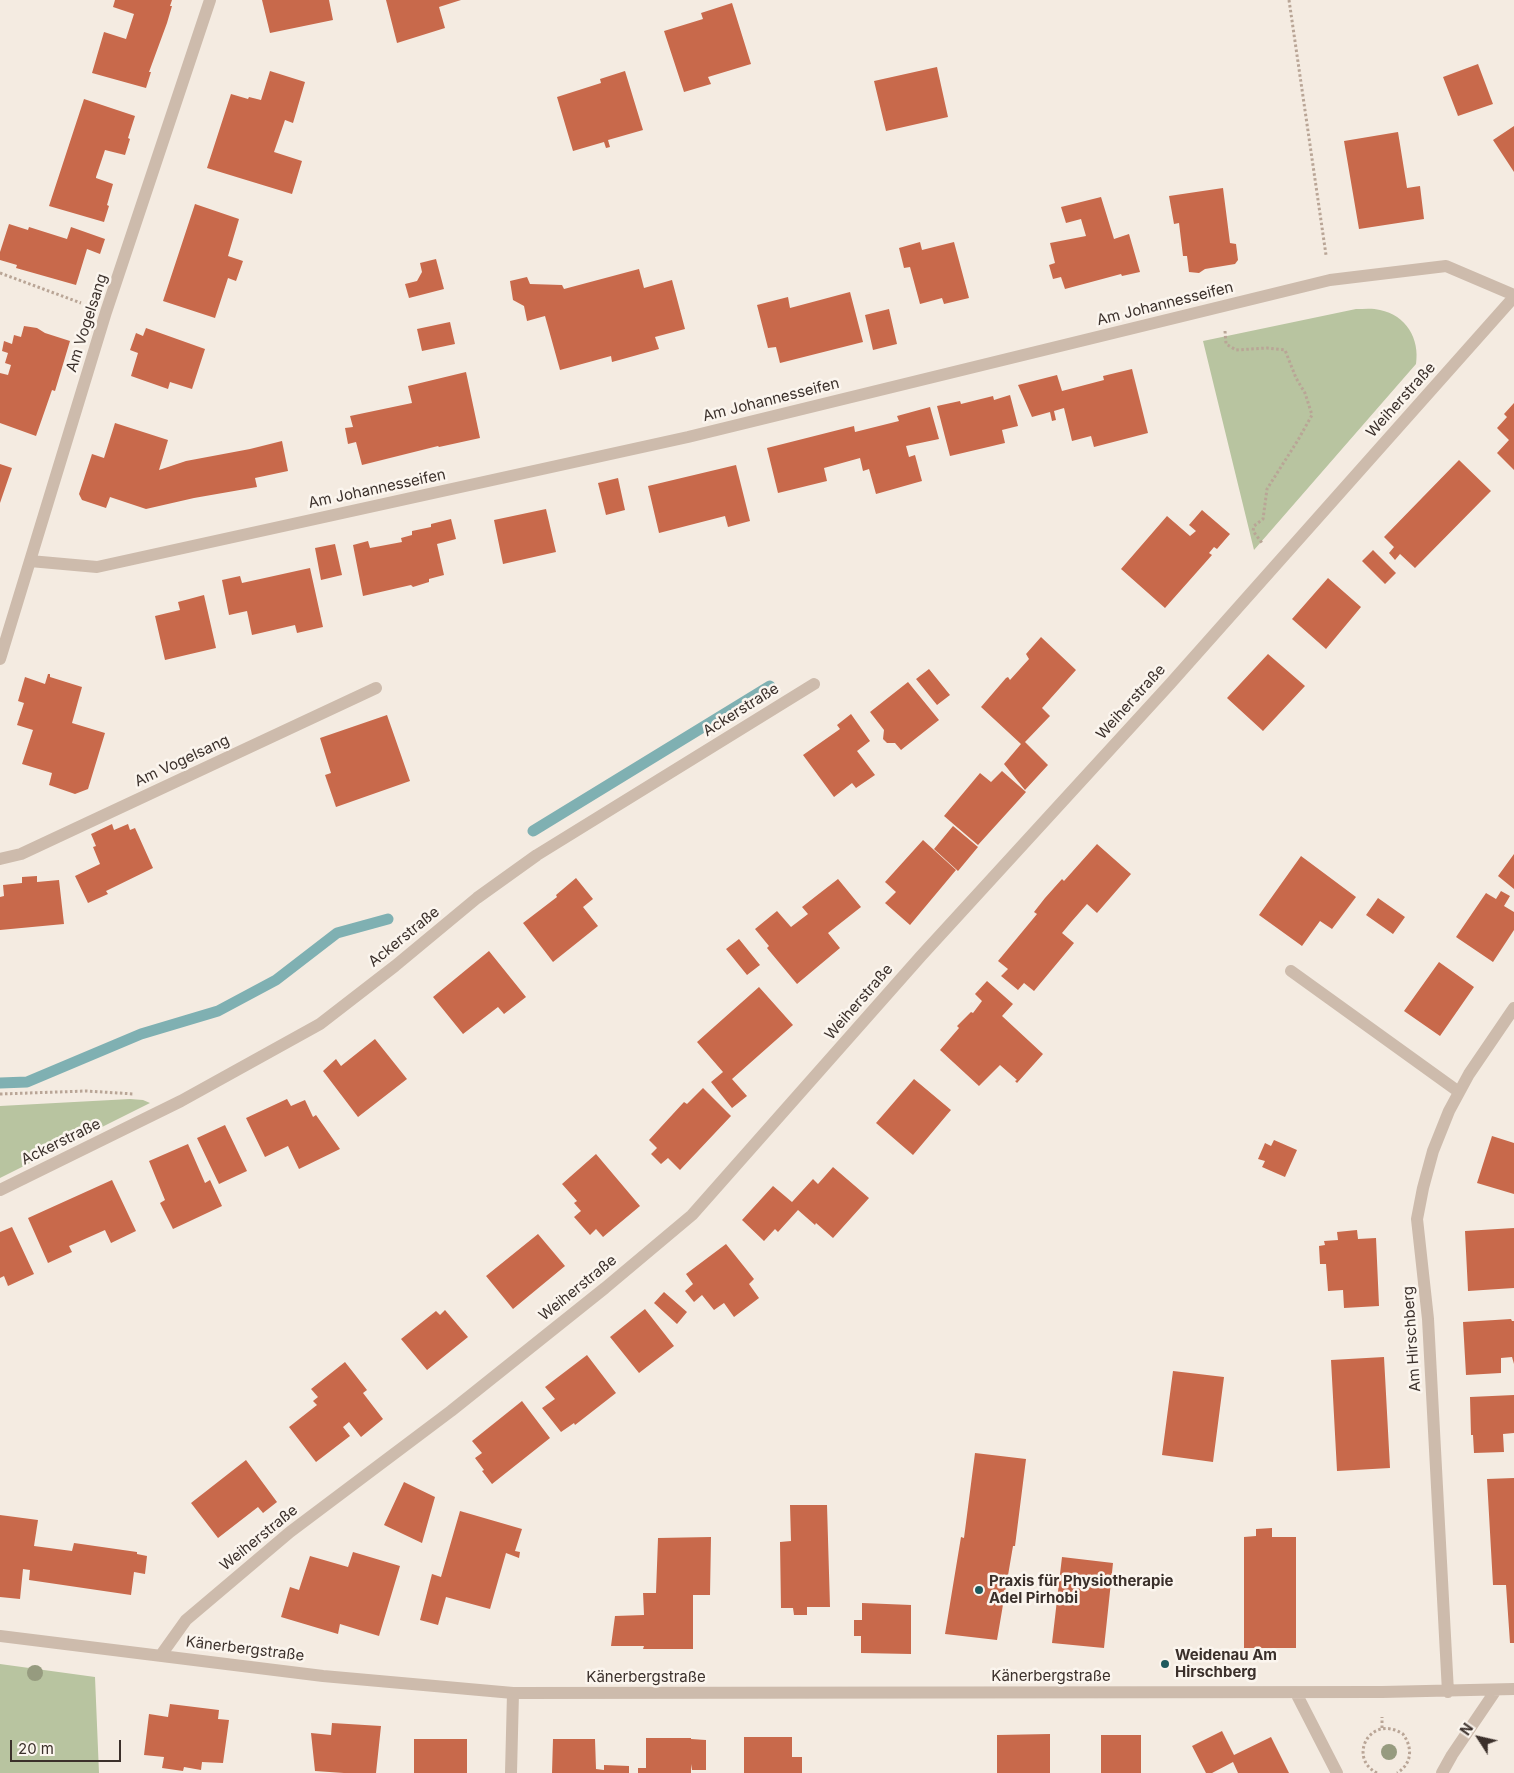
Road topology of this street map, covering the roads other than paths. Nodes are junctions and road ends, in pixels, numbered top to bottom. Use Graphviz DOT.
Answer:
graph roads {
  1 [pos="210,0"];
  2 [pos="1514,296"];
  3 [pos="30,561"];
  4 [pos="0,659"];
  5 [pos="814,684"];
  6 [pos="376,688"];
  7 [pos="0,859"];
  8 [pos="1291,971"];
  9 [pos="1514,1008"];
  10 [pos="1459,1092"];
  11 [pos="0,1190"];
  12 [pos="0,1636"];
  13 [pos="161,1655"];
  14 [pos="1496,1690"];
  15 [pos="1514,1690"];
  16 [pos="1448,1692"];
  17 [pos="513,1693"];
  18 [pos="1296,1693"];
  19 [pos="511,1773"];
  20 [pos="1337,1773"];
  21 [pos="1442,1773"];
  1 -- 3 [label="street, Am Vogelsang"];
  2 -- 3 [label="street, Am Johannesseifen"];
  2 -- 13 [label="street, Weiherstraße"];
  3 -- 4 [label="street, Am Vogelsang"];
  5 -- 11 [label="street, Ackerstraße"];
  6 -- 7 [label="street, Am Vogelsang"];
  8 -- 10 [label="street"];
  9 -- 10 [label="street, Am Hirschberg"];
  10 -- 16 [label="street, Am Hirschberg"];
  12 -- 13 [label="street, Känerbergstraße"];
  13 -- 17 [label="street, Känerbergstraße"];
  14 -- 15 [label="street, Känerbergstraße"];
  14 -- 16 [label="street, Känerbergstraße"];
  14 -- 21 [label="street"];
  16 -- 18 [label="street, Känerbergstraße"];
  17 -- 18 [label="street, Känerbergstraße"];
  17 -- 19 [label="street"];
  18 -- 20 [label="street"];
}
